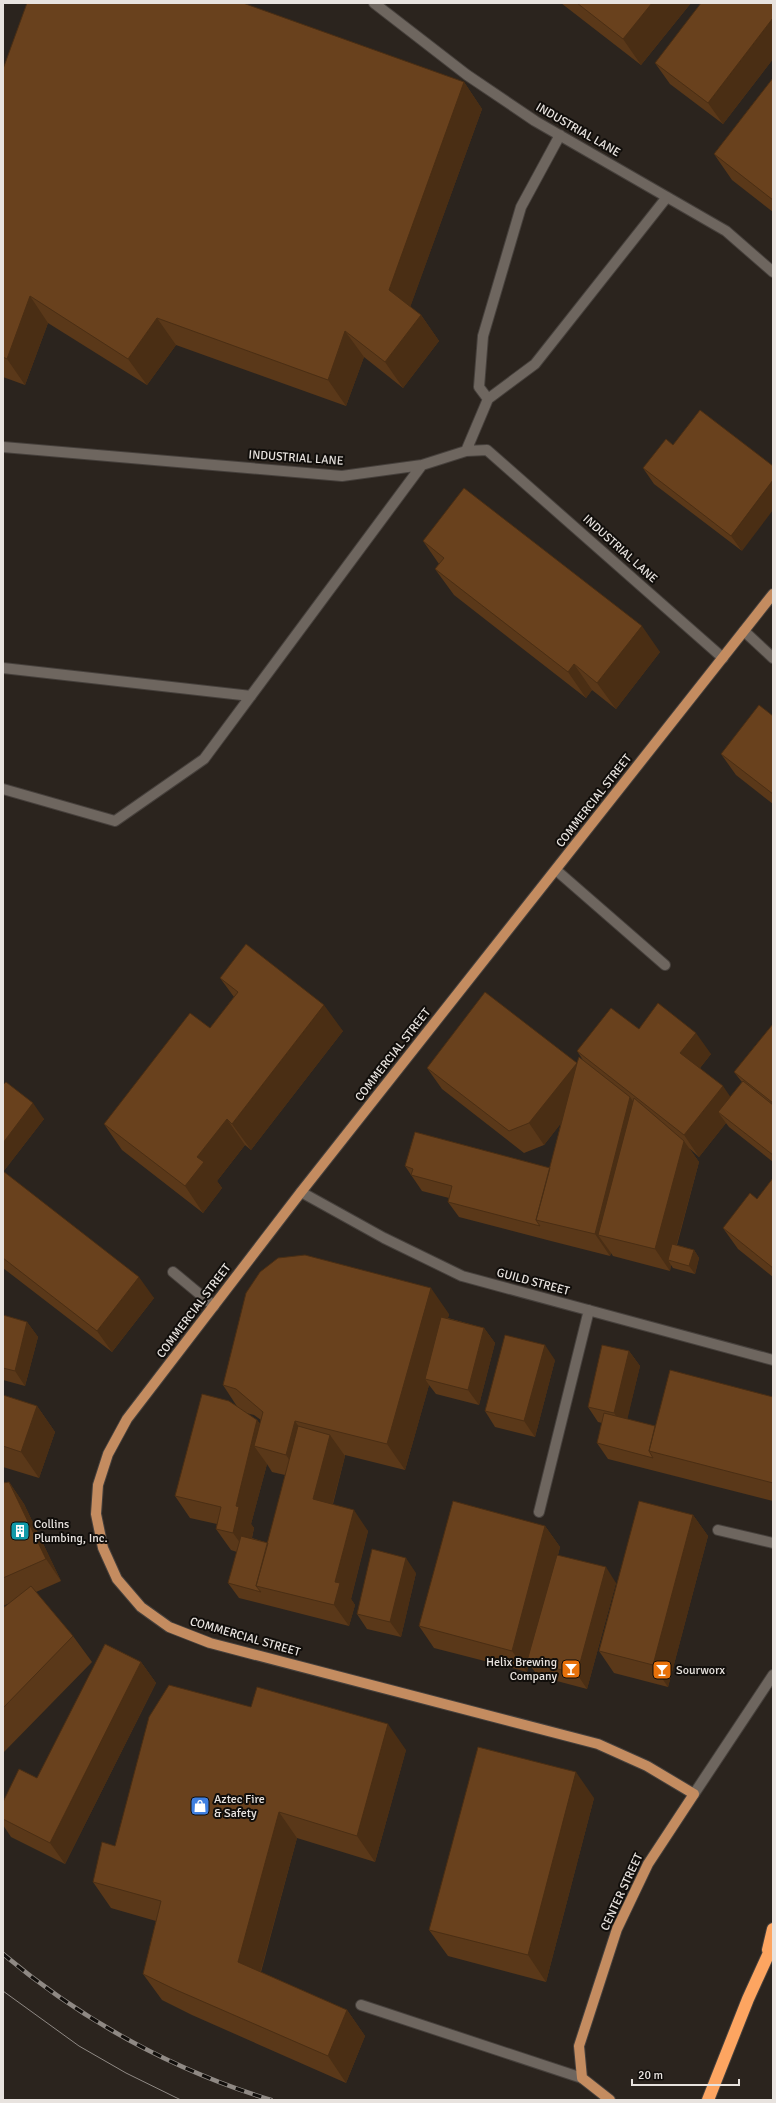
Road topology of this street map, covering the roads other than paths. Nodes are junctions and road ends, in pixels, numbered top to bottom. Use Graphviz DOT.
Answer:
graph roads {
  1 [pos="374,3"];
  2 [pos="560,135"];
  3 [pos="667,197"];
  4 [pos="773,272"];
  5 [pos="488,399"];
  6 [pos="3,447"];
  7 [pos="466,451"];
  8 [pos="422,465"];
  9 [pos="773,594"];
  10 [pos="744,631"];
  11 [pos="723,658"];
  12 [pos="773,658"];
  13 [pos="3,668"];
  14 [pos="252,696"];
  15 [pos="3,789"];
  16 [pos="556,870"];
  17 [pos="665,965"];
  18 [pos="301,1192"];
  19 [pos="173,1272"];
  20 [pos="214,1306"];
  21 [pos="589,1310"];
  22 [pos="773,1360"];
  23 [pos="539,1512"];
  24 [pos="718,1530"];
  25 [pos="773,1543"];
  26 [pos="773,1675"];
  27 [pos="694,1794"];
  28 [pos="773,1929"];
  29 [pos="771,1948"];
  30 [pos="360,2005"];
  31 [pos="582,2078"];
  32 [pos="610,2100"];
  33 [pos="708,2100"];
  1 -- 2 [label="street, INDUSTRIAL LANE"];
  2 -- 3 [label="street, INDUSTRIAL LANE"];
  2 -- 5 [label="street"];
  3 -- 4 [label="street, INDUSTRIAL LANE"];
  3 -- 5 [label="street"];
  5 -- 7 [label="street"];
  6 -- 8 [label="street, INDUSTRIAL LANE"];
  7 -- 8 [label="street, INDUSTRIAL LANE"];
  7 -- 11 [label="street, INDUSTRIAL LANE"];
  8 -- 14 [label="street"];
  9 -- 10 [label="main road, COMMERCIAL STREET"];
  10 -- 11 [label="main road, COMMERCIAL STREET"];
  10 -- 12 [label="street"];
  11 -- 16 [label="main road, COMMERCIAL STREET"];
  13 -- 14 [label="street"];
  14 -- 15 [label="street"];
  16 -- 17 [label="street"];
  16 -- 18 [label="main road, COMMERCIAL STREET"];
  18 -- 20 [label="main road, COMMERCIAL STREET"];
  18 -- 21 [label="street, GUILD STREET"];
  19 -- 20 [label="street"];
  20 -- 27 [label="main road, COMMERCIAL STREET"];
  21 -- 22 [label="street, GUILD STREET"];
  21 -- 23 [label="street"];
  24 -- 25 [label="street"];
  26 -- 27 [label="street, CENTER STREET"];
  27 -- 31 [label="main road, CENTER STREET"];
  28 -- 29 [label="highway"];
  29 -- 33 [label="highway"];
  30 -- 31 [label="street"];
  31 -- 32 [label="main road"];
}
